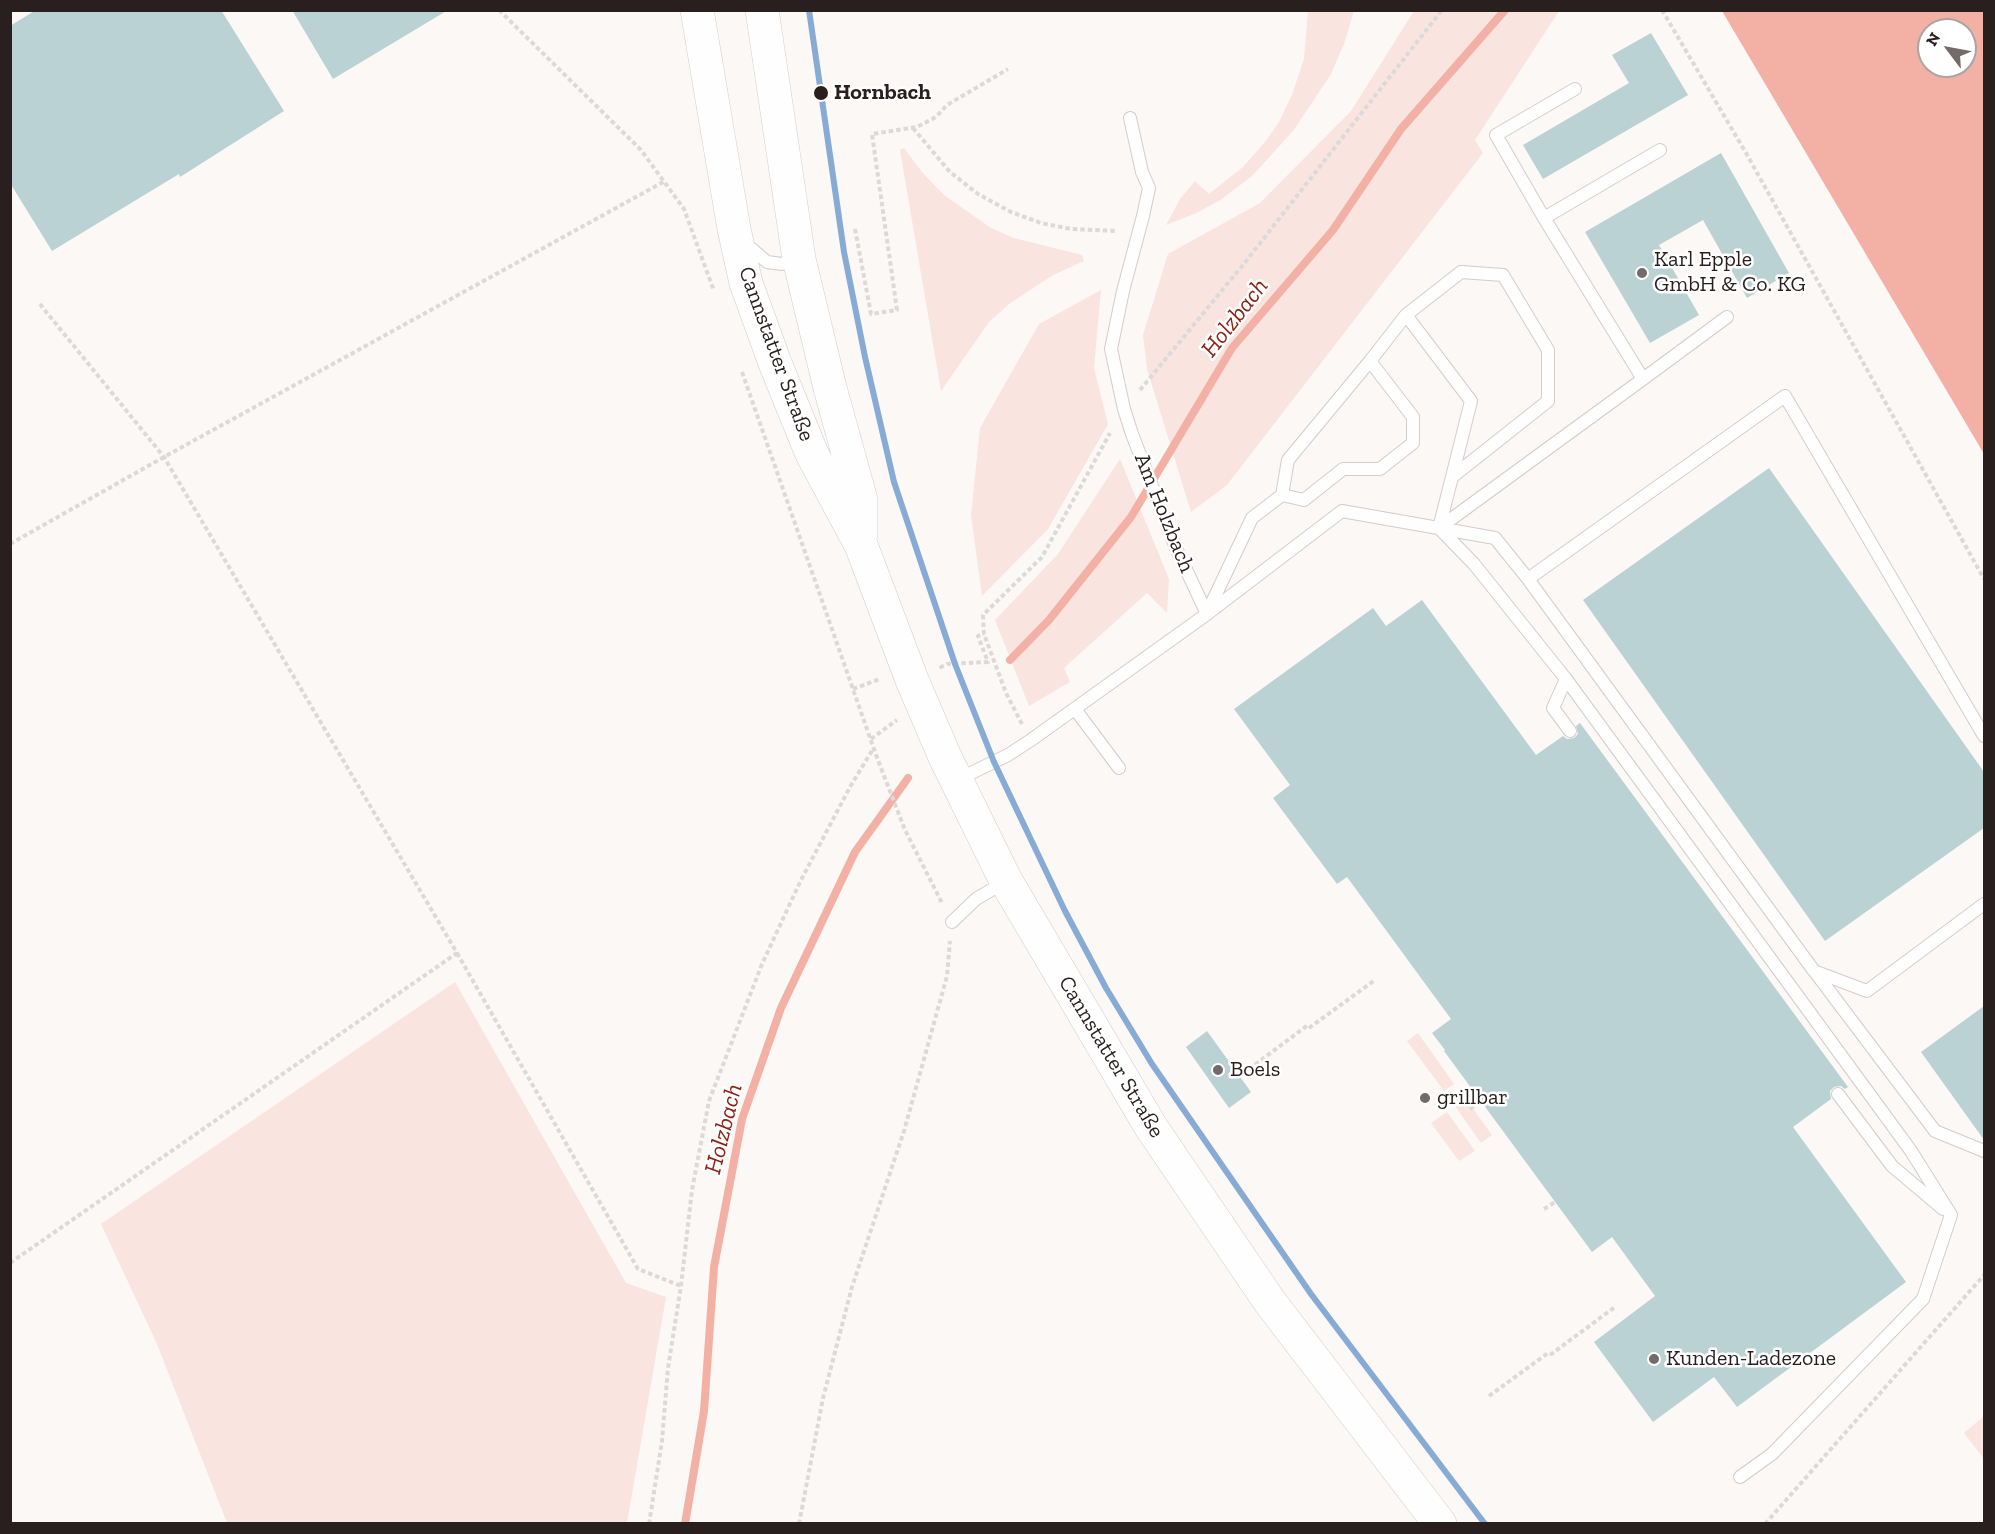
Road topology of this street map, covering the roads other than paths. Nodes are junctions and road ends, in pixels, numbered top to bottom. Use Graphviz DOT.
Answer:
graph roads {
  1 [pos="697,10"];
  2 [pos="762,10"];
  3 [pos="1575,89"];
  4 [pos="1130,118"];
  5 [pos="1660,150"];
  6 [pos="1544,218"];
  7 [pos="734,229"];
  8 [pos="799,259"];
  9 [pos="1406,315"];
  10 [pos="1727,316"];
  11 [pos="1370,360"];
  12 [pos="1643,379"];
  13 [pos="1452,477"];
  14 [pos="1282,495"];
  15 [pos="1439,528"];
  16 [pos="861,545"];
  17 [pos="1528,579"];
  18 [pos="1207,614"];
  19 [pos="1566,679"];
  20 [pos="1075,709"];
  21 [pos="1570,731"];
  22 [pos="1984,736"];
  23 [pos="1119,768"];
  24 [pos="956,780"];
  25 [pos="1006,881"];
  26 [pos="1984,904"];
  27 [pos="952,922"];
  28 [pos="1814,971"];
  29 [pos="1838,1094"];
  30 [pos="1984,1151"];
  31 [pos="1951,1215"];
  32 [pos="1740,1477"];
  33 [pos="1440,1524"];
  1 -- 7 [label="main road, Cannstatter Straße"];
  2 -- 8 [label="main road, Cannstatter Straße"];
  3 -- 6 [label="lane"];
  4 -- 18 [label="lane, Am Holzbach"];
  5 -- 6 [label="lane"];
  6 -- 12 [label="lane"];
  7 -- 8 [label="lane"];
  7 -- 16 [label="main road, Cannstatter Straße"];
  8 -- 16 [label="main road, Cannstatter Straße"];
  9 -- 11 [label="lane"];
  9 -- 13 [label="lane"];
  9 -- 13 [label="lane"];
  10 -- 12 [label="lane"];
  11 -- 14 [label="lane"];
  11 -- 14 [label="lane"];
  12 -- 15 [label="lane"];
  13 -- 15 [label="lane"];
  14 -- 18 [label="lane"];
  15 -- 17 [label="lane"];
  15 -- 18 [label="lane"];
  15 -- 19 [label="lane"];
  16 -- 24 [label="main road, Cannstatter Straße"];
  17 -- 22 [label="lane"];
  17 -- 28 [label="lane"];
  18 -- 20 [label="lane"];
  19 -- 21 [label="lane"];
  19 -- 31 [label="lane"];
  20 -- 23 [label="lane"];
  20 -- 24 [label="lane"];
  24 -- 25 [label="main road, Cannstatter Straße"];
  25 -- 27 [label="lane"];
  25 -- 33 [label="main road, Cannstatter Straße"];
  26 -- 28 [label="lane"];
  28 -- 30 [label="lane"];
  29 -- 31 [label="lane"];
  31 -- 32 [label="lane"];
}
